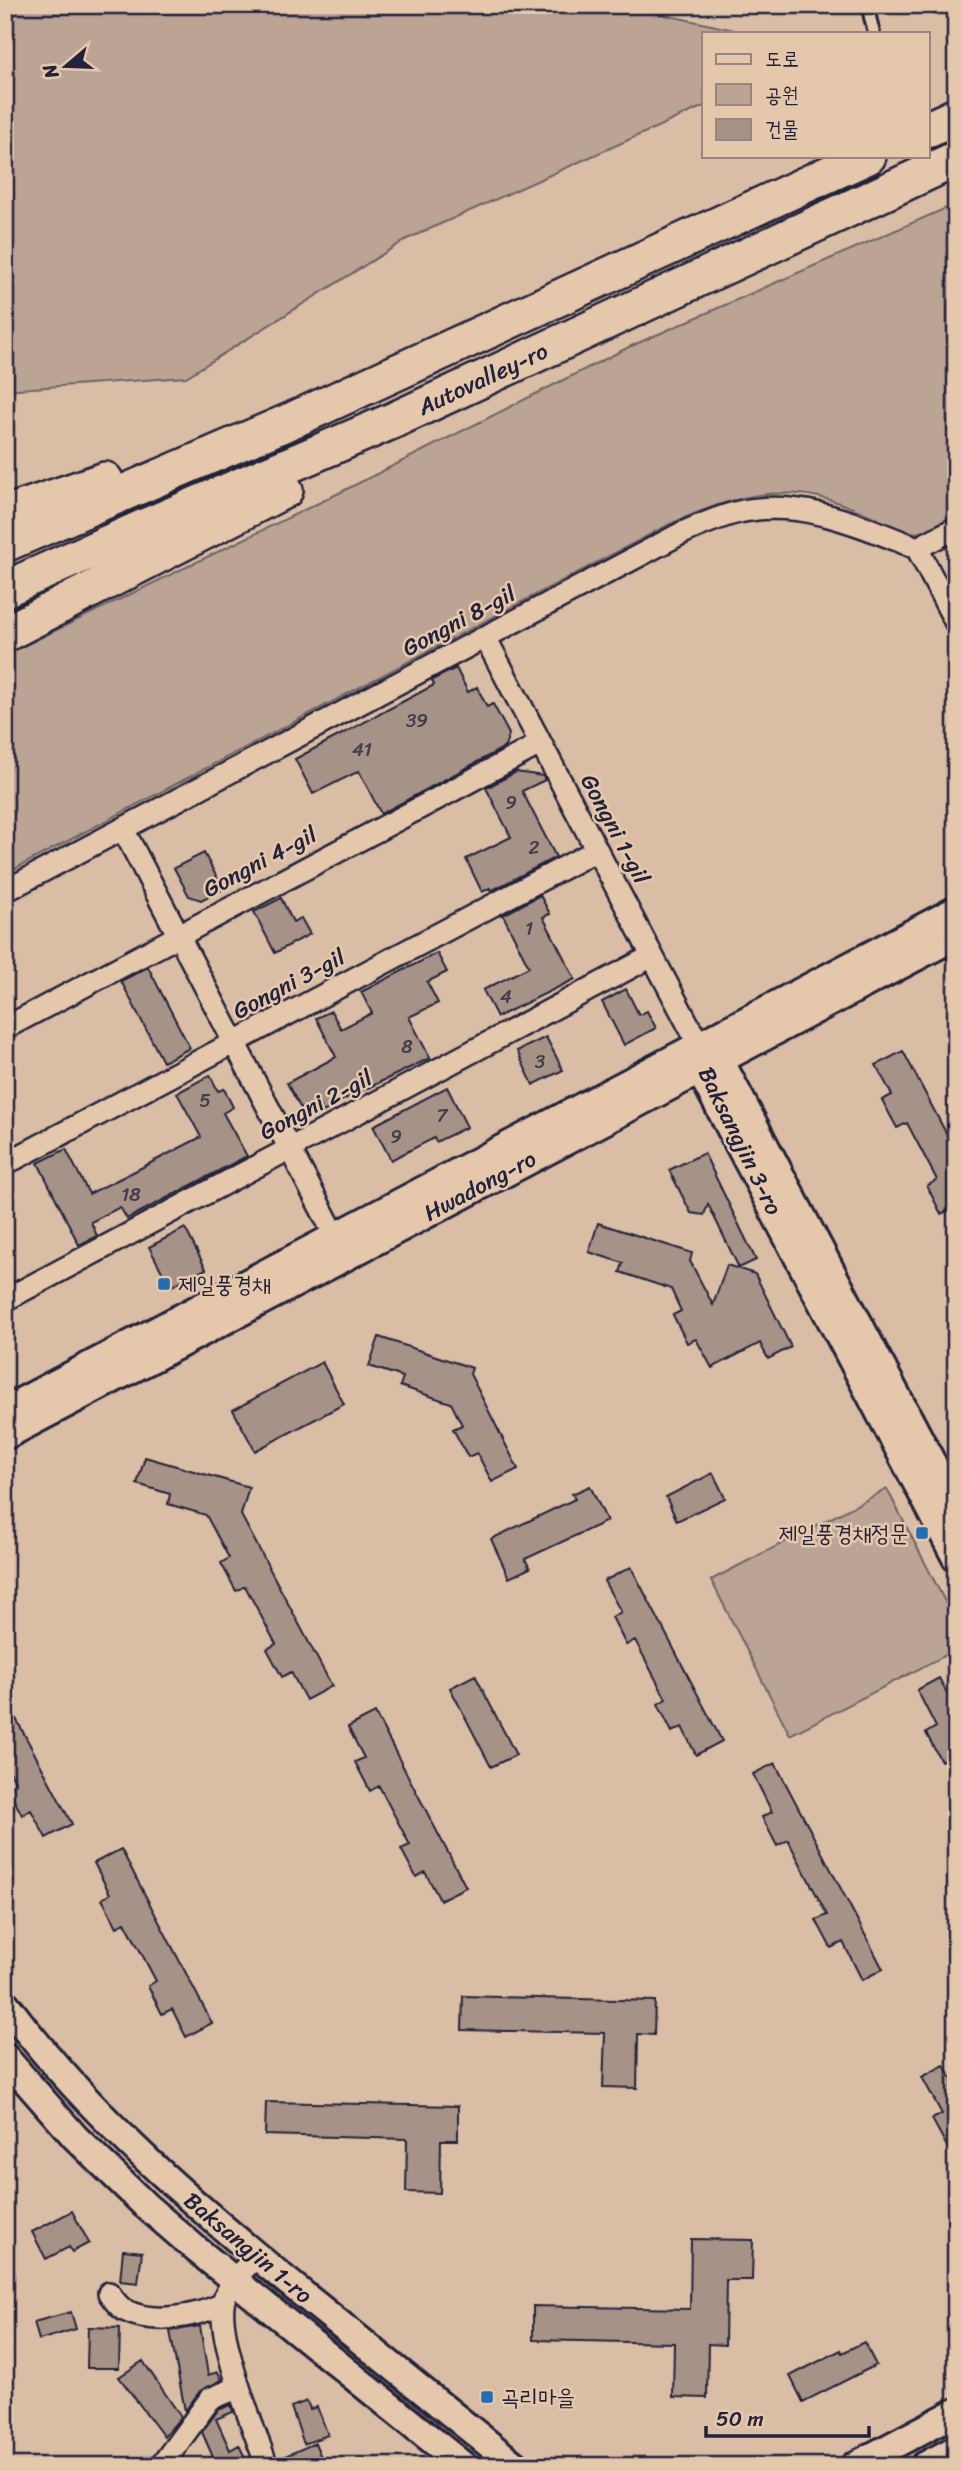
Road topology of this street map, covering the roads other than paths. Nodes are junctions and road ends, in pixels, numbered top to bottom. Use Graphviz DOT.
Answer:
graph roads {
  1 [pos="867,5"];
  2 [pos="874,32"];
  3 [pos="956,116"];
  4 [pos="930,128"];
  5 [pos="864,158"];
  6 [pos="956,159"];
  7 [pos="444,397"];
  8 [pos="295,419"];
  9 [pos="5,514"];
  10 [pos="956,528"];
  11 [pos="5,544"];
  12 [pos="917,548"];
  13 [pos="5,589"];
  14 [pos="956,624"];
  15 [pos="5,634"];
  16 [pos="485,638"];
  17 [pos="540,744"];
  18 [pos="123,829"];
  19 [pos="597,850"];
  20 [pos="5,891"];
  21 [pos="956,911"];
  22 [pos="179,936"];
  23 [pos="956,936"];
  24 [pos="652,956"];
  25 [pos="5,1028"];
  26 [pos="234,1042"];
  27 [pos="706,1059"];
  28 [pos="290,1149"];
  29 [pos="5,1164"];
  30 [pos="341,1247"];
  31 [pos="5,1300"];
  32 [pos="5,1410"];
  33 [pos="5,1436"];
  34 [pos="956,1508"];
  35 [pos="956,1558"];
  36 [pos="5,2003"];
  37 [pos="5,2057"];
  38 [pos="256,2256"];
  39 [pos="235,2281"];
  40 [pos="109,2293"];
  41 [pos="223,2304"];
  42 [pos="239,2387"];
  43 [pos="956,2412"];
  44 [pos="956,2449"];
  45 [pos="161,2466"];
  46 [pos="267,2466"];
  47 [pos="464,2466"];
  48 [pos="516,2466"];
  49 [pos="853,2466"];
  50 [pos="924,2466"];
  1 -- 2 [label="lane"];
  3 -- 4 [label="highway"];
  5 -- 8 [label="highway, Autovalley-ro"];
  6 -- 7 [label="highway, Autovalley-ro"];
  7 -- 13 [label="highway, Autovalley-ro"];
  7 -- 15 [label="highway"];
  8 -- 9 [label="highway"];
  8 -- 11 [label="highway, Autovalley-ro"];
  10 -- 12 [label="street"];
  12 -- 14 [label="street"];
  12 -- 16 [label="street, Gongni 8-gil"];
  16 -- 17 [label="street, Gongni 1-gil"];
  16 -- 18 [label="street, Gongni 8-gil"];
  17 -- 19 [label="street, Gongni 1-gil"];
  17 -- 22 [label="street, Gongni 4-gil"];
  18 -- 20 [label="street, Gongni 8-gil"];
  18 -- 22 [label="street"];
  19 -- 24 [label="street, Gongni 1-gil"];
  19 -- 26 [label="street, Gongni 3-gil"];
  21 -- 27 [label="street, Hwadong-ro"];
  22 -- 25 [label="street, Gongni 4-gil"];
  22 -- 26 [label="street"];
  23 -- 27 [label="street, Hwadong-ro"];
  24 -- 27 [label="street, Gongni 1-gil"];
  24 -- 28 [label="street, Gongni 2-gil"];
  26 -- 28 [label="street"];
  26 -- 29 [label="street, Gongni 3-gil"];
  27 -- 30 [label="street, Hwadong-ro"];
  27 -- 34 [label="street, Baksangjin 3-ro"];
  27 -- 35 [label="street, Baksangjin 3-ro"];
  28 -- 30 [label="street"];
  28 -- 31 [label="street, Gongni 2-gil"];
  30 -- 32 [label="street, Hwadong-ro"];
  30 -- 33 [label="street, Hwadong-ro"];
  36 -- 38 [label="street, Baksangjin 1-ro"];
  37 -- 39 [label="street, Baksangjin 1-ro"];
  38 -- 39 [label="street"];
  38 -- 48 [label="street, Baksangjin 1-ro"];
  39 -- 41 [label="street"];
  39 -- 47 [label="street, Baksangjin 1-ro"];
  40 -- 41 [label="street"];
  41 -- 42 [label="street"];
  42 -- 45 [label="street"];
  42 -- 46 [label="street"];
  43 -- 49 [label="street"];
  44 -- 50 [label="street"];
}
